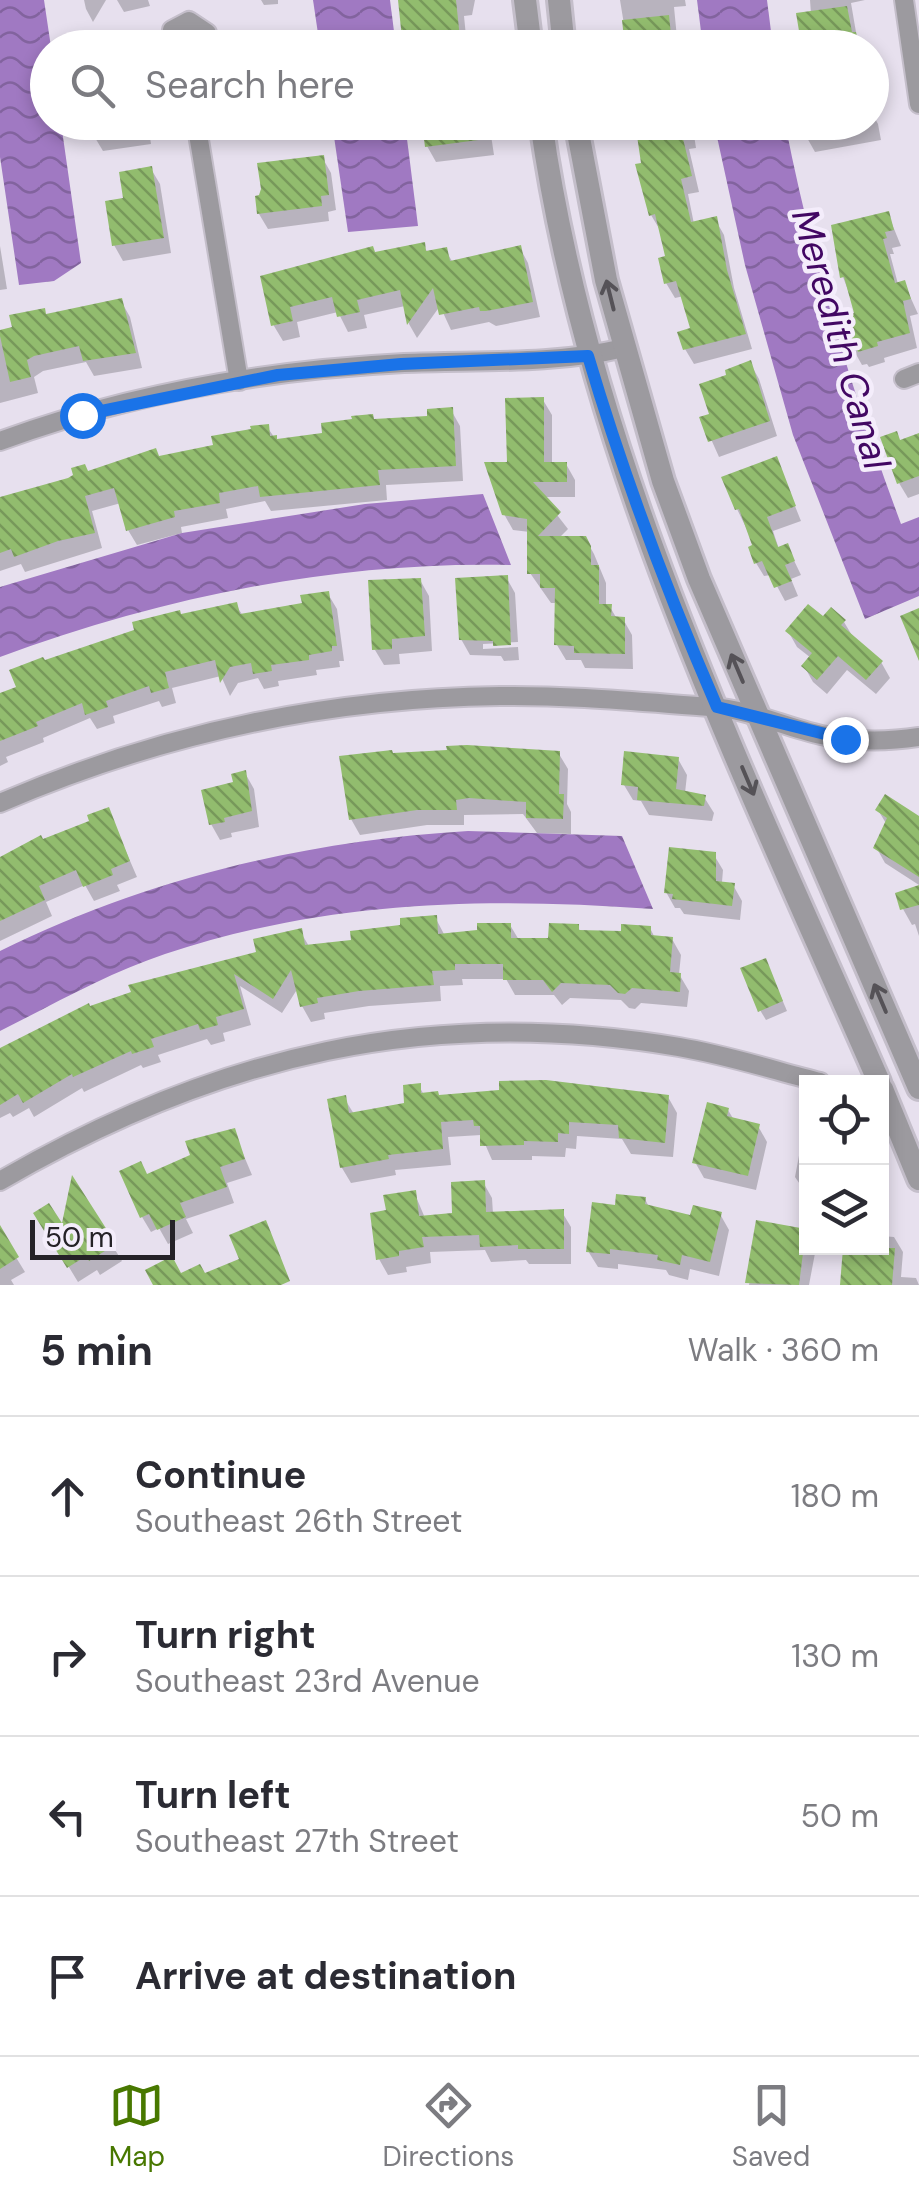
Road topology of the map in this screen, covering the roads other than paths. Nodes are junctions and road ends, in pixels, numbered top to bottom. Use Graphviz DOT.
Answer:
graph roads {
  1 [pos="526,0"];
  2 [pos="559,0"];
  3 [pos="904,0"];
  4 [pos="172,30"];
  5 [pos="204,30"];
  6 [pos="528,30"];
  7 [pos="562,30"];
  8 [pos="919,104"];
  9 [pos="199,140"];
  10 [pos="544,140"];
  11 [pos="579,140"];
  12 [pos="624,348"];
  13 [pos="588,356"];
  14 [pos="239,381"];
  15 [pos="0,441"];
  16 [pos="717,707"];
  17 [pos="758,717"];
  18 [pos="919,737"];
  19 [pos="0,803"];
  20 [pos="875,1075"];
  21 [pos="799,1077"];
  22 [pos="919,1085"];
  23 [pos="889,1086"];
  24 [pos="889,1107"];
  25 [pos="919,1179"];
  26 [pos="0,1181"];
  1 -- 6 [label="street"];
  2 -- 7 [label="street"];
  3 -- 8 [label="street"];
  4 -- 5 [label="street"];
  9 -- 14 [label="street"];
  10 -- 13 [label="street"];
  12 -- 11 [label="street, one-way"];
  12 -- 13 [label="street"];
  17 -- 12 [label="street, one-way"];
  13 -- 14 [label="street"];
  13 -- 16 [label="street"];
  14 -- 15 [label="street"];
  16 -- 17 [label="street"];
  16 -- 19 [label="street"];
  16 -- 20 [label="street, one-way"];
  17 -- 18 [label="street"];
  22 -- 17 [label="street, one-way"];
  21 -- 26 [label="street"];
  22 -- 23 [label="street"];
  24 -- 25 [label="street"];
}
